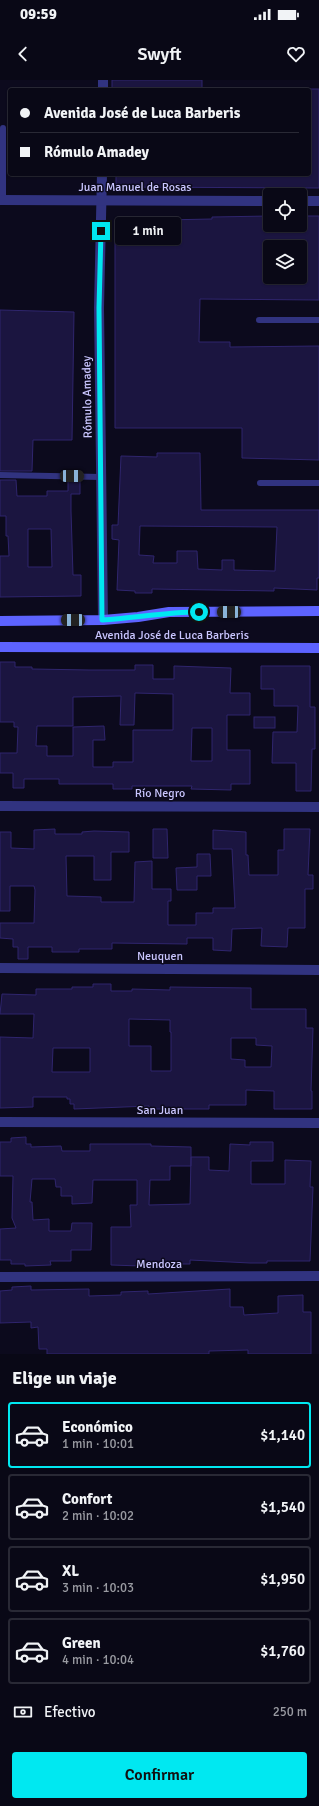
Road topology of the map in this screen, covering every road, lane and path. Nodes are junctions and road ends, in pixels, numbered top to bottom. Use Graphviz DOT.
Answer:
graph roads {
  1 [pos="3,128"];
  2 [pos="102,176"];
  3 [pos="2,200"];
  4 [pos="102,200"];
  5 [pos="263,201"];
  6 [pos="307,201"];
  7 [pos="319,201"];
  8 [pos="259,320"];
  9 [pos="319,320"];
  10 [pos="0,475"];
  11 [pos="100,477"];
  12 [pos="260,483"];
  13 [pos="319,483"];
  14 [pos="319,611"];
  15 [pos="102,620"];
  16 [pos="0,621"];
  17 [pos="0,647"];
  18 [pos="319,648"];
  19 [pos="0,806"];
  20 [pos="319,807"];
  21 [pos="0,968"];
  22 [pos="319,970"];
  23 [pos="0,1122"];
  24 [pos="319,1123"];
  25 [pos="319,1276"];
  26 [pos="0,1277"];
  1 -- 3 [label="lane"];
  2 -- 4 [label="street, Rómulo Amadey"];
  3 -- 4 [label="street, Juan Manuel de Rosas"];
  4 -- 5 [label="street, Juan Manuel de Rosas"];
  4 -- 11 [label="street, Rómulo Amadey"];
  6 -- 7 [label="street"];
  8 -- 9 [label="lane"];
  10 -- 11 [label="lane"];
  11 -- 15 [label="street, Rómulo Amadey"];
  12 -- 13 [label="lane"];
  14 -- 15 [label="main road, Avenida José de Luca Barberis"];
  15 -- 16 [label="main road, Avenida José de Luca Barberis"];
  17 -- 18 [label="main road, Avenida José de Luca Barberis"];
  19 -- 20 [label="street, Río Negro"];
  21 -- 22 [label="street, Neuquen"];
  23 -- 24 [label="street, San Juan"];
  25 -- 26 [label="street, Mendoza"];
}
